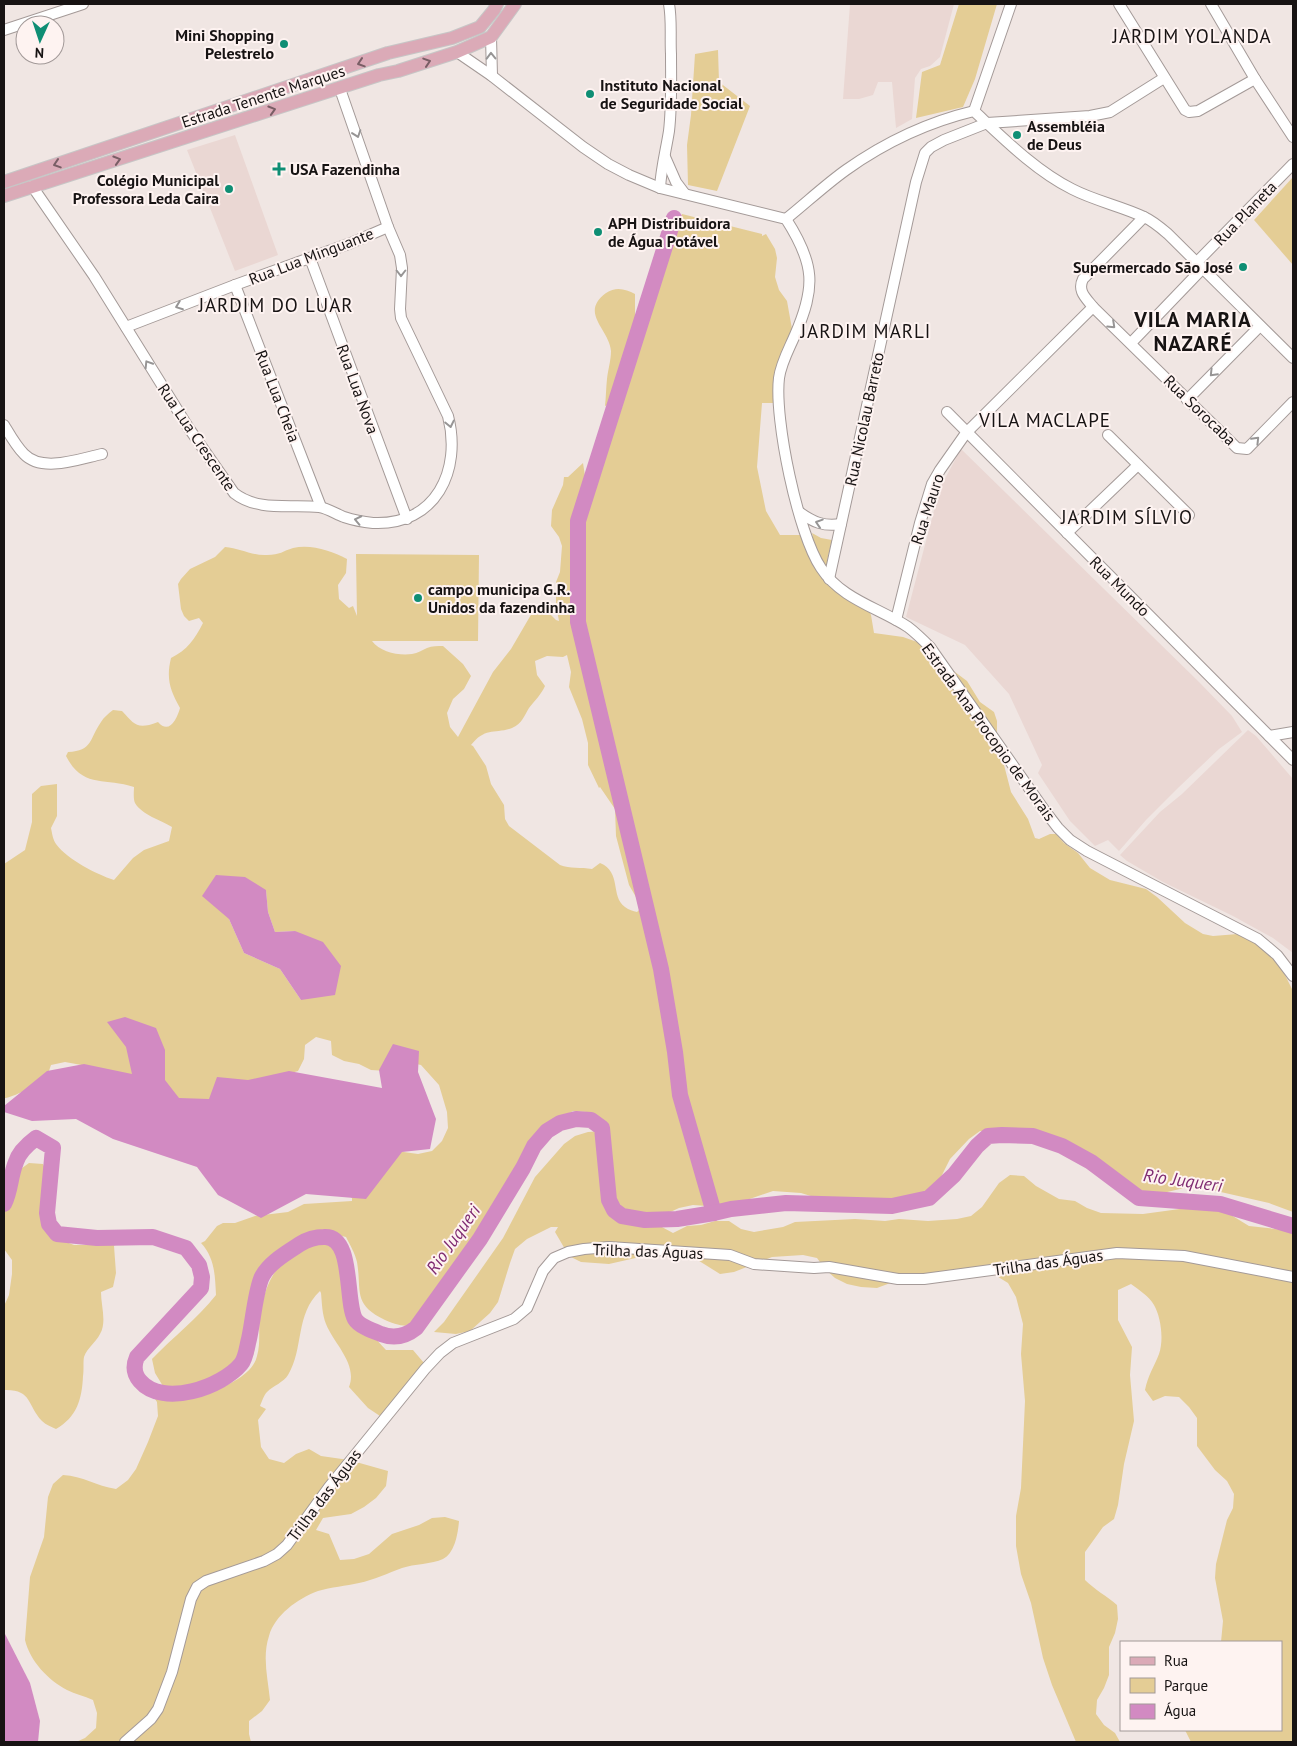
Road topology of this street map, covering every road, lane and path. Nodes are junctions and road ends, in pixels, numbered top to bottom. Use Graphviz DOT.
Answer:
graph roads {
  1 [pos="83,4"];
  2 [pos="497,4"];
  3 [pos="515,4"];
  4 [pos="669,4"];
  5 [pos="1011,4"];
  6 [pos="1119,4"];
  7 [pos="1211,4"];
  8 [pos="4,30"];
  9 [pos="491,37"];
  10 [pos="457,52"];
  11 [pos="492,76"];
  12 [pos="1164,78"];
  13 [pos="1254,79"];
  14 [pos="340,89"];
  15 [pos="974,111"];
  16 [pos="987,123"];
  17 [pos="1293,137"];
  18 [pos="665,157"];
  19 [pos="1293,164"];
  20 [pos="4,182"];
  21 [pos="32,186"];
  22 [pos="660,188"];
  23 [pos="685,194"];
  24 [pos="4,196"];
  25 [pos="1144,217"];
  26 [pos="786,219"];
  27 [pos="388,227"];
  28 [pos="310,258"];
  29 [pos="1199,265"];
  30 [pos="235,284"];
  31 [pos="1093,307"];
  32 [pos="1260,326"];
  33 [pos="126,327"];
  34 [pos="1131,343"];
  35 [pos="1293,358"];
  36 [pos="1187,400"];
  37 [pos="1293,402"];
  38 [pos="947,412"];
  39 [pos="4,425"];
  40 [pos="966,433"];
  41 [pos="1108,435"];
  42 [pos="102,454"];
  43 [pos="1138,465"];
  44 [pos="321,507"];
  45 [pos="799,512"];
  46 [pos="1189,515"];
  47 [pos="407,519"];
  48 [pos="841,524"];
  49 [pos="1067,533"];
  50 [pos="829,579"];
  51 [pos="896,620"];
  52 [pos="1293,732"];
  53 [pos="1269,736"];
  54 [pos="1293,760"];
  55 [pos="1293,976"];
  56 [pos="1293,1277"];
  57 [pos="125,1742"];
  1 -- 8 [label="street"];
  2 -- 20 [label="main road, Estrada Tenente Marques, one-way"];
  3 -- 9 [label="main road"];
  4 -- 18 [label="street"];
  5 -- 15 [label="street"];
  6 -- 12 [label="street"];
  7 -- 13 [label="street"];
  9 -- 10 [label="main road, Estrada Tenente Marques"];
  11 -- 9 [label="street, one-way"];
  10 -- 11 [label="street"];
  14 -- 10 [label="main road, Estrada Tenente Marques, one-way"];
  11 -- 22 [label="street"];
  12 -- 13 [label="street"];
  12 -- 16 [label="street, Rua Nicolau Barreto"];
  13 -- 17 [label="street"];
  21 -- 14 [label="main road, Estrada Tenente Marques, one-way"];
  14 -- 27 [label="street, Rua Lua Minguante, one-way"];
  15 -- 16 [label="street"];
  15 -- 26 [label="street"];
  16 -- 25 [label="street"];
  16 -- 48 [label="street, Rua Nicolau Barreto"];
  18 -- 22 [label="street"];
  18 -- 23 [label="street"];
  19 -- 29 [label="street, Rua Planeta"];
  21 -- 24 [label="main road, Estrada Tenente Marques"];
  21 -- 33 [label="street, Rua Lua Crescente"];
  22 -- 23 [label="street"];
  23 -- 26 [label="street"];
  25 -- 29 [label="street"];
  25 -- 31 [label="street, Rua Sorocaba"];
  26 -- 45 [label="street, Estrada Ana Procopio de Morais"];
  27 -- 28 [label="street, Rua Lua Minguante"];
  27 -- 47 [label="street, Rua Lua Crescente, one-way"];
  28 -- 30 [label="street, Rua Lua Minguante"];
  28 -- 47 [label="street, Rua Lua Nova"];
  29 -- 32 [label="street"];
  29 -- 34 [label="street, Rua Planeta"];
  30 -- 33 [label="street, Rua Lua Minguante, one-way"];
  30 -- 44 [label="street, Rua Lua Cheia"];
  31 -- 34 [label="street, Rua Sorocaba, one-way"];
  31 -- 40 [label="street, Rua Mauro"];
  32 -- 35 [label="street"];
  32 -- 36 [label="street, one-way"];
  44 -- 33 [label="street, Rua Lua Crescente, one-way"];
  34 -- 36 [label="street, Rua Sorocaba"];
  36 -- 37 [label="street, Rua Sorocaba, one-way"];
  38 -- 40 [label="street, Rua Mundo"];
  39 -- 42 [label="street"];
  40 -- 49 [label="street, Rua Mundo"];
  40 -- 51 [label="street, Rua Mauro"];
  41 -- 43 [label="street"];
  43 -- 46 [label="street"];
  43 -- 49 [label="street"];
  47 -- 44 [label="street, Rua Lua Crescente, one-way"];
  48 -- 45 [label="street, one-way"];
  45 -- 50 [label="street, Estrada Ana Procopio de Morais"];
  48 -- 50 [label="street, Rua Nicolau Barreto"];
  49 -- 53 [label="street, Rua Mundo"];
  50 -- 51 [label="street, Estrada Ana Procopio de Morais"];
  51 -- 55 [label="street, Estrada Ana Procopio de Morais"];
  52 -- 53 [label="street"];
  53 -- 54 [label="street, Rua Mundo"];
  56 -- 57 [label="street, Trilha das Águas"];
}
